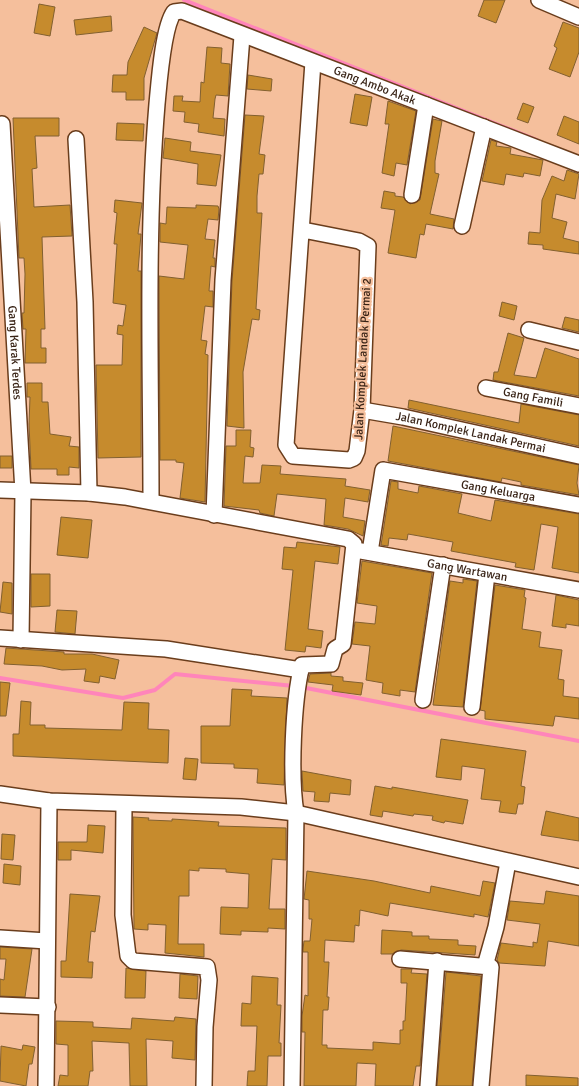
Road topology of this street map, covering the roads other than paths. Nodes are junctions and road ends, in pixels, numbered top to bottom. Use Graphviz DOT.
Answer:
graph roads {
  1 [pos="539,0"];
  2 [pos="579,17"];
  3 [pos="242,36"];
  4 [pos="313,62"];
  5 [pos="426,105"];
  6 [pos="2,124"];
  7 [pos="484,128"];
  8 [pos="76,139"];
  9 [pos="579,164"];
  10 [pos="412,195"];
  11 [pos="462,226"];
  12 [pos="303,230"];
  13 [pos="529,330"];
  14 [pos="579,342"];
  15 [pos="486,388"];
  16 [pos="579,406"];
  17 [pos="362,410"];
  18 [pos="579,456"];
  19 [pos="0,490"];
  20 [pos="23,492"];
  21 [pos="89,493"];
  22 [pos="151,502"];
  23 [pos="579,505"];
  24 [pos="214,515"];
  25 [pos="355,550"];
  26 [pos="370,552"];
  27 [pos="443,566"];
  28 [pos="487,574"];
  29 [pos="579,590"];
  30 [pos="0,638"];
  31 [pos="22,640"];
  32 [pos="300,675"];
  33 [pos="424,700"];
  34 [pos="472,707"];
  35 [pos="0,794"];
  36 [pos="49,801"];
  37 [pos="124,805"];
  38 [pos="296,813"];
  39 [pos="508,862"];
  40 [pos="579,877"];
  41 [pos="0,938"];
  42 [pos="47,941"];
  43 [pos="400,959"];
  44 [pos="437,961"];
  45 [pos="485,966"];
  46 [pos="0,1005"];
  47 [pos="48,1007"];
  48 [pos="46,1086"];
  49 [pos="204,1086"];
  50 [pos="292,1086"];
  51 [pos="428,1086"];
  52 [pos="481,1086"];
  1 -- 2 [label="street"];
  3 -- 4 [label="street, Gang Ambo Akak"];
  3 -- 22 [label="street, Gang Ambo Akak"];
  3 -- 24 [label="street"];
  4 -- 5 [label="street, Gang Ambo Akak"];
  4 -- 12 [label="street, Jalan Komplek Landak Permai 2"];
  5 -- 7 [label="street, Gang Ambo Akak"];
  5 -- 10 [label="street"];
  6 -- 20 [label="street, Gang Karak Terdes"];
  7 -- 9 [label="street, Gang Ambo Akak"];
  7 -- 11 [label="street"];
  8 -- 21 [label="street"];
  12 -- 17 [label="street, Jalan Komplek Landak Permai 2"];
  12 -- 17 [label="street, Jalan Komplek Landak Permai 2"];
  13 -- 14 [label="street"];
  15 -- 16 [label="street, Gang Famili"];
  17 -- 18 [label="street, Jalan Komplek Landak Permai"];
  19 -- 20 [label="street"];
  20 -- 21 [label="street"];
  20 -- 31 [label="street, Gang Karak Terdes"];
  21 -- 22 [label="street"];
  22 -- 24 [label="street"];
  23 -- 26 [label="street, Gang Keluarga"];
  24 -- 25 [label="street"];
  25 -- 26 [label="street, Gang Wartawan"];
  25 -- 32 [label="street"];
  26 -- 27 [label="street, Gang Wartawan"];
  27 -- 28 [label="street, Gang Wartawan"];
  27 -- 33 [label="street"];
  28 -- 29 [label="street, Gang Wartawan"];
  28 -- 34 [label="street"];
  30 -- 31 [label="street"];
  31 -- 32 [label="street"];
  32 -- 38 [label="street"];
  35 -- 36 [label="street"];
  36 -- 37 [label="street"];
  36 -- 42 [label="street"];
  37 -- 38 [label="street"];
  37 -- 49 [label="street"];
  38 -- 39 [label="street"];
  38 -- 50 [label="street"];
  39 -- 40 [label="street"];
  39 -- 45 [label="street"];
  41 -- 42 [label="street"];
  42 -- 47 [label="street"];
  43 -- 44 [label="street"];
  44 -- 45 [label="street"];
  44 -- 51 [label="street"];
  45 -- 52 [label="street"];
  46 -- 47 [label="street"];
  47 -- 48 [label="street"];
}
